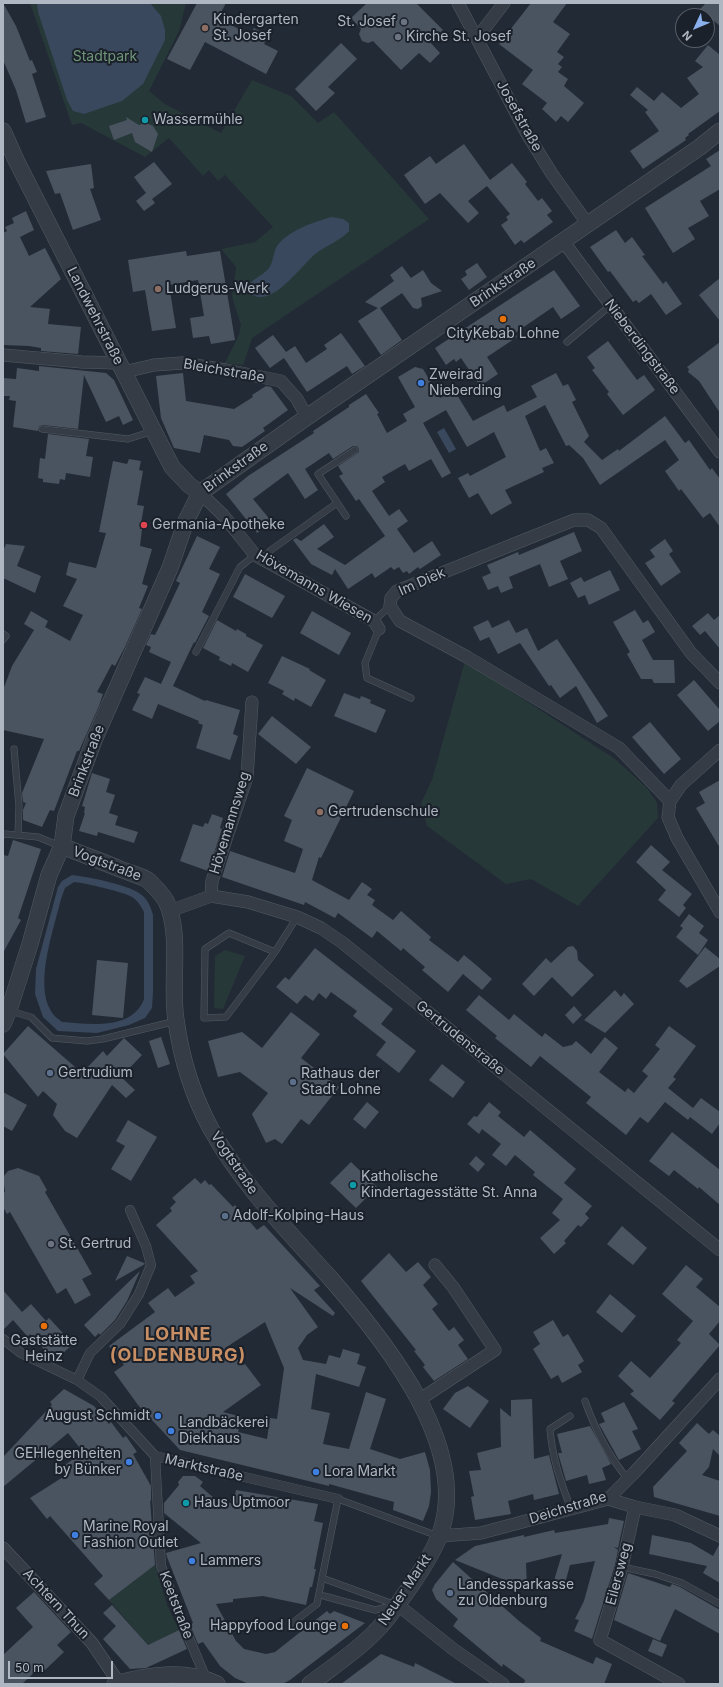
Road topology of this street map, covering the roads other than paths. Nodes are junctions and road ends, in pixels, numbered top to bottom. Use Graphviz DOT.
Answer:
graph roads {
  1 [pos="458,3"];
  2 [pos="504,3"];
  3 [pos="477,38"];
  4 [pos="3,131"];
  5 [pos="720,131"];
  6 [pos="587,223"];
  7 [pos="563,241"];
  8 [pos="611,305"];
  9 [pos="567,342"];
  10 [pos="3,355"];
  11 [pos="122,367"];
  12 [pos="307,417"];
  13 [pos="42,429"];
  14 [pos="155,430"];
  15 [pos="355,450"];
  16 [pos="720,452"];
  17 [pos="200,493"];
  18 [pos="337,503"];
  19 [pos="346,516"];
  20 [pos="259,558"];
  21 [pos="390,606"];
  22 [pos="377,625"];
  23 [pos="3,634"];
  24 [pos="3,640"];
  25 [pos="196,652"];
  26 [pos="720,683"];
  27 [pos="411,698"];
  28 [pos="252,702"];
  29 [pos="14,749"];
  30 [pos="720,750"];
  31 [pos="670,801"];
  32 [pos="3,835"];
  33 [pos="18,835"];
  34 [pos="62,846"];
  35 [pos="210,896"];
  36 [pos="170,910"];
  37 [pos="720,912"];
  38 [pos="297,918"];
  39 [pos="275,952"];
  40 [pos="5,1014"];
  41 [pos="176,1021"];
  42 [pos="130,1210"];
  43 [pos="720,1250"];
  44 [pos="435,1265"];
  45 [pos="3,1339"];
  46 [pos="720,1379"];
  47 [pos="77,1380"];
  48 [pos="419,1400"];
  49 [pos="585,1400"];
  50 [pos="570,1416"];
  51 [pos="155,1456"];
  52 [pos="628,1479"];
  53 [pos="338,1499"];
  54 [pos="608,1499"];
  55 [pos="635,1507"];
  56 [pos="571,1509"];
  57 [pos="439,1536"];
  58 [pos="720,1536"];
  59 [pos="3,1548"];
  60 [pos="622,1567"];
  61 [pos="322,1578"];
  62 [pos="324,1596"];
  63 [pos="720,1604"];
  64 [pos="398,1605"];
  65 [pos="292,1624"];
  66 [pos="211,1682"];
  67 [pos="117,1684"];
  68 [pos="310,1684"];
  69 [pos="503,1684"];
  70 [pos="679,1684"];
  1 -- 3 [label="street, Josefstraße"];
  2 -- 3 [label="street"];
  3 -- 6 [label="street, Josefstraße"];
  4 -- 11 [label="street, Landwehrstraße"];
  5 -- 6 [label="street, Brinkstraße"];
  6 -- 7 [label="street, Brinkstraße"];
  7 -- 8 [label="street, Nieberdingstraße"];
  7 -- 12 [label="street, Brinkstraße"];
  8 -- 9 [label="lane"];
  8 -- 16 [label="street, Nieberdingstraße"];
  10 -- 11 [label="street, Bleichstraße"];
  11 -- 12 [label="street, Bleichstraße"];
  11 -- 14 [label="street, Landwehrstraße"];
  12 -- 17 [label="street, Brinkstraße"];
  13 -- 14 [label="lane"];
  14 -- 17 [label="street, Landwehrstraße"];
  15 -- 18 [label="lane"];
  17 -- 20 [label="street, Hövemanns Wiesen"];
  17 -- 34 [label="street, Brinkstraße"];
  18 -- 19 [label="lane"];
  18 -- 20 [label="lane"];
  20 -- 22 [label="street, Hövemanns Wiesen"];
  20 -- 25 [label="lane"];
  21 -- 22 [label="lane"];
  21 -- 26 [label="street, Im Diek"];
  21 -- 31 [label="street, Im Diek"];
  22 -- 27 [label="lane"];
  23 -- 24 [label="lane"];
  28 -- 35 [label="street, Hövemannsweg"];
  29 -- 33 [label="lane"];
  30 -- 31 [label="street"];
  31 -- 37 [label="street"];
  32 -- 33 [label="lane"];
  33 -- 34 [label="lane"];
  34 -- 36 [label="street, Vogtstraße"];
  34 -- 40 [label="street, Brinkstraße"];
  35 -- 36 [label="street, Gertrudenstraße"];
  35 -- 38 [label="street, Gertrudenstraße"];
  36 -- 41 [label="street, Vogtstraße"];
  38 -- 39 [label="lane"];
  38 -- 43 [label="street, Gertrudenstraße"];
  39 -- 39 [label="lane"];
  40 -- 41 [label="lane"];
  41 -- 48 [label="street, Vogtstraße"];
  42 -- 47 [label="street"];
  44 -- 48 [label="street"];
  45 -- 47 [label="street, Marktstraße"];
  46 -- 52 [label="street, Deichstraße"];
  47 -- 51 [label="street, Marktstraße"];
  48 -- 57 [label="street, Vogtstraße"];
  49 -- 52 [label="lane"];
  50 -- 56 [label="lane"];
  51 -- 53 [label="street, Marktstraße"];
  51 -- 66 [label="street, Keetstraße"];
  52 -- 54 [label="street, Deichstraße"];
  53 -- 57 [label="lane, Marktstraße"];
  53 -- 61 [label="lane"];
  54 -- 55 [label="street"];
  54 -- 56 [label="street, Deichstraße"];
  55 -- 58 [label="street"];
  55 -- 60 [label="street, Eilersweg"];
  56 -- 57 [label="street, Deichstraße"];
  57 -- 64 [label="street, Neuer Markt"];
  59 -- 67 [label="street, Achtern Thun"];
  60 -- 63 [label="lane"];
  60 -- 70 [label="street, Eilersweg"];
  61 -- 64 [label="lane"];
  61 -- 65 [label="lane"];
  62 -- 64 [label="lane"];
  64 -- 68 [label="street, Neuer Markt"];
  64 -- 69 [label="street"];
  66 -- 67 [label="street"];
}
